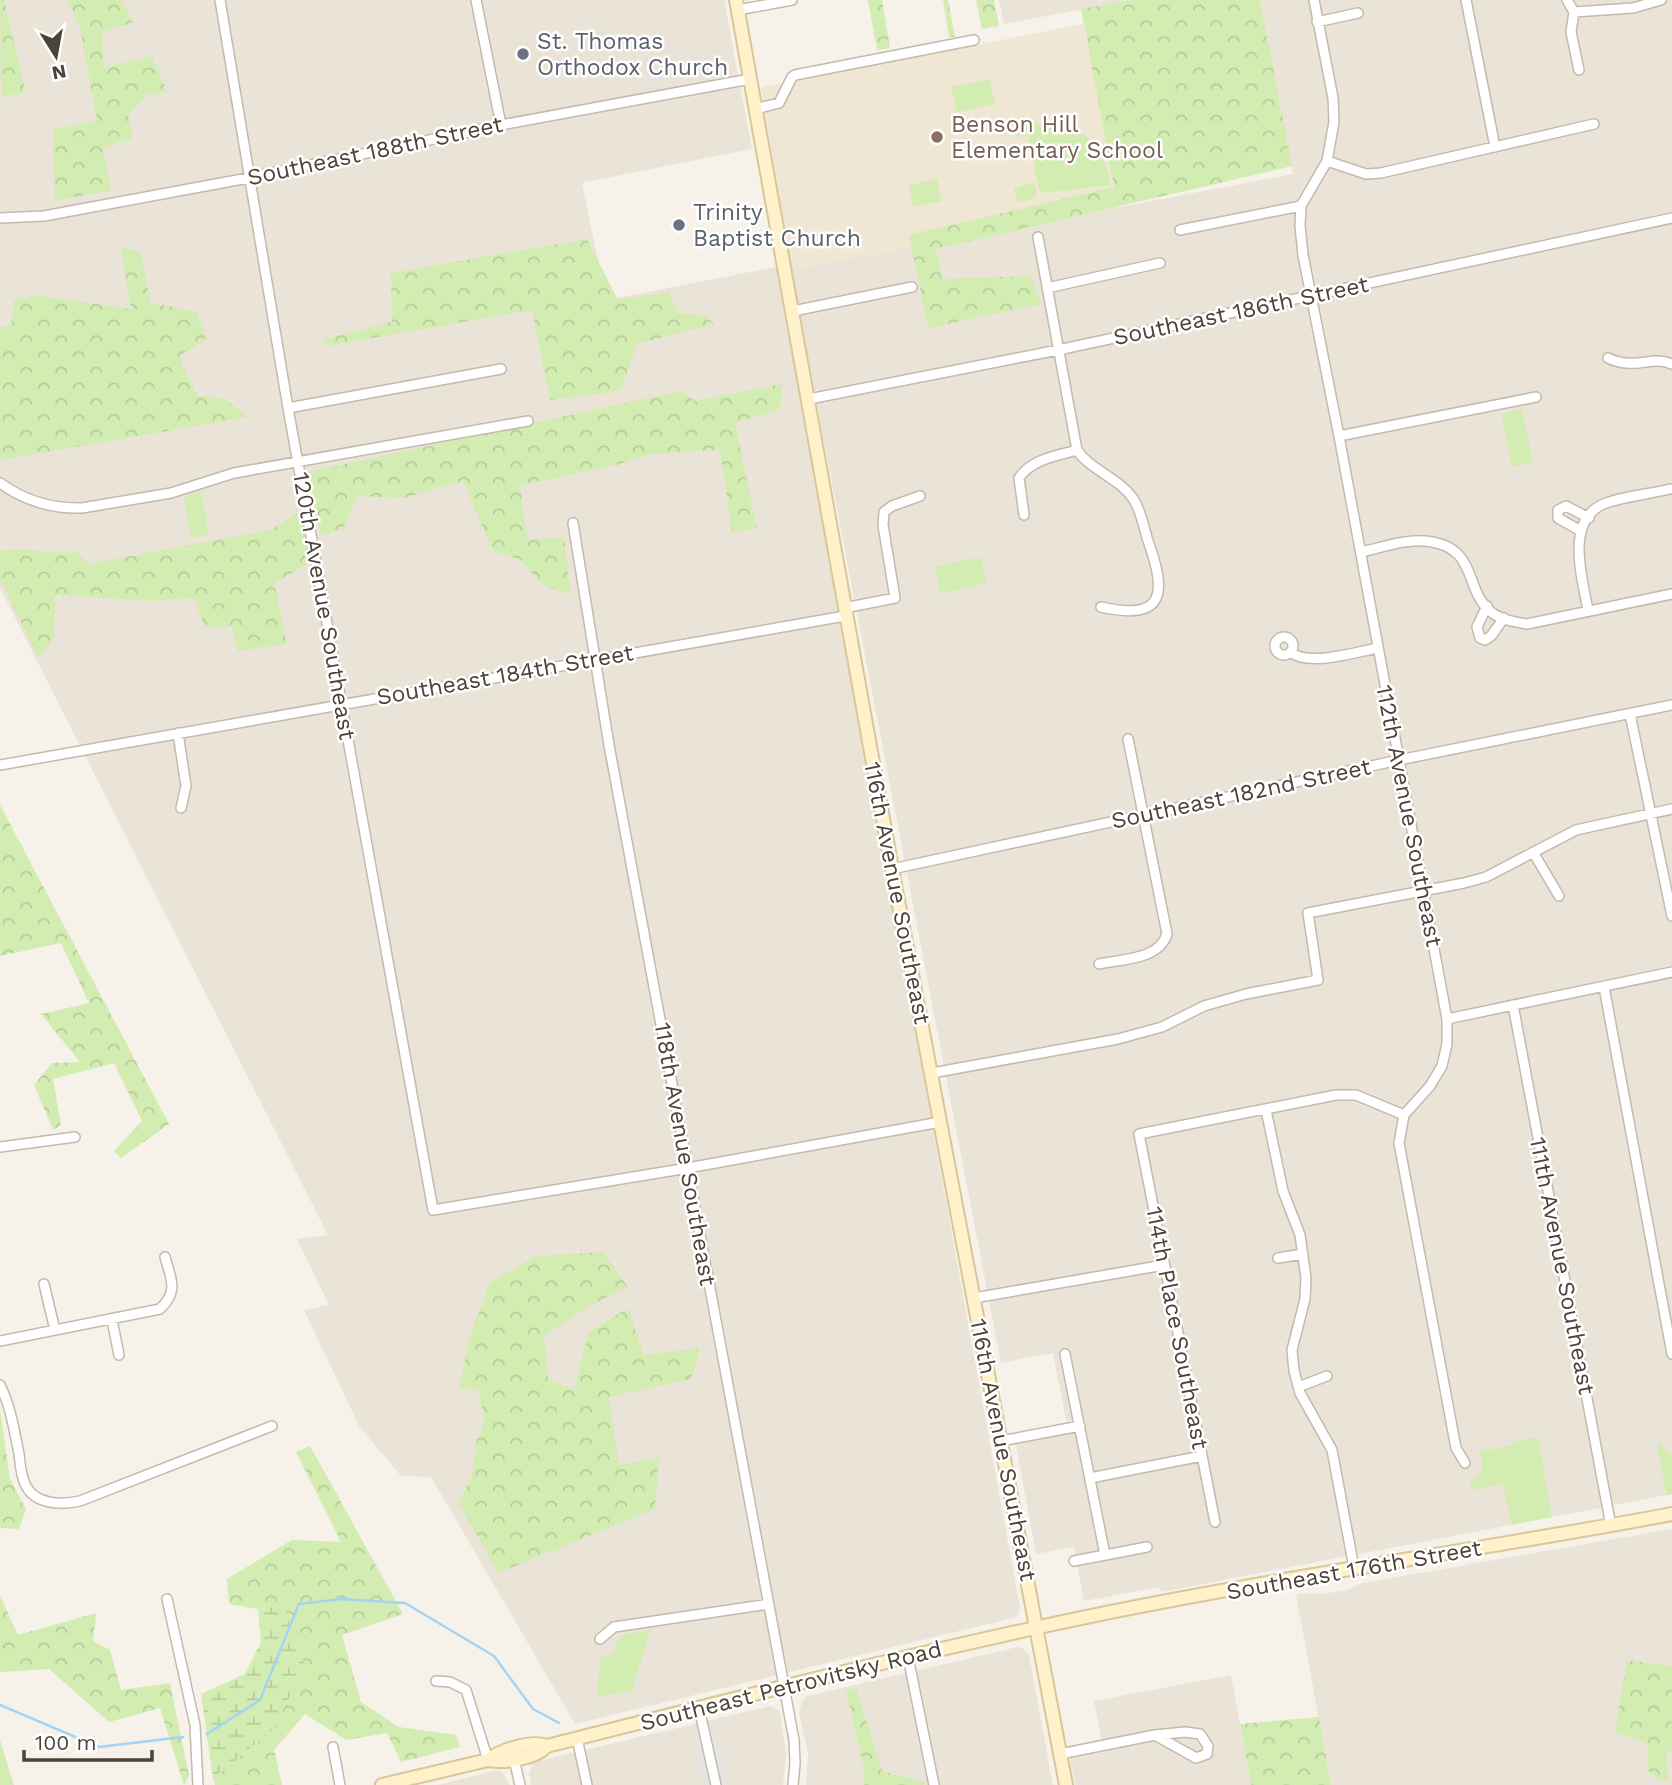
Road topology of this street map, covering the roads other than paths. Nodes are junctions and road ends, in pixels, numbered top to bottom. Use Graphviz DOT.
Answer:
graph roads {
  1 [pos="220,0"];
  2 [pos="476,0"];
  3 [pos="792,0"];
  4 [pos="1314,0"];
  5 [pos="1466,0"];
  6 [pos="1567,0"];
  7 [pos="1661,0"];
  8 [pos="737,5"];
  9 [pos="1574,12"];
  10 [pos="1358,13"];
  11 [pos="1317,22"];
  12 [pos="974,40"];
  13 [pos="1579,70"];
  14 [pos="750,79"];
  15 [pos="755,108"];
  16 [pos="1594,124"];
  17 [pos="501,125"];
  18 [pos="1495,147"];
  19 [pos="1327,161"];
  20 [pos="248,178"];
  21 [pos="1301,206"];
  22 [pos="0,218"];
  23 [pos="1672,218"];
  24 [pos="1180,230"];
  25 [pos="1038,237"];
  26 [pos="1160,263"];
  27 [pos="912,287"];
  28 [pos="1047,288"];
  29 [pos="1311,295"];
  30 [pos="793,311"];
  31 [pos="1058,350"];
  32 [pos="1608,358"];
  33 [pos="1672,364"];
  34 [pos="501,369"];
  35 [pos="1536,397"];
  36 [pos="809,399"];
  37 [pos="288,408"];
  38 [pos="528,421"];
  39 [pos="1339,436"];
  40 [pos="1077,450"];
  41 [pos="299,463"];
  42 [pos="0,483"];
  43 [pos="1671,488"];
  44 [pos="920,496"];
  45 [pos="1024,516"];
  46 [pos="1589,518"];
  47 [pos="573,523"];
  48 [pos="1582,529"];
  49 [pos="1361,552"];
  50 [pos="1672,594"];
  51 [pos="1487,606"];
  52 [pos="1101,607"];
  53 [pos="1588,611"];
  54 [pos="844,612"];
  55 [pos="1504,618"];
  56 [pos="1378,648"];
  57 [pos="1291,652"];
  58 [pos="595,659"];
  59 [pos="342,703"];
  60 [pos="1672,705"];
  61 [pos="1630,714"];
  62 [pos="177,733"];
  63 [pos="1128,739"];
  64 [pos="1399,760"];
  65 [pos="0,765"];
  66 [pos="181,808"];
  67 [pos="1672,809"];
  68 [pos="1651,814"];
  69 [pos="1144,815"];
  70 [pos="1533,852"];
  71 [pos="892,869"];
  72 [pos="1423,892"];
  73 [pos="1559,896"];
  74 [pos="1672,916"];
  75 [pos="1099,964"];
  76 [pos="1672,972"];
  77 [pos="1604,987"];
  78 [pos="1513,1005"];
  79 [pos="1447,1019"];
  80 [pos="932,1073"];
  81 [pos="1266,1110"];
  82 [pos="1404,1115"];
  83 [pos="940,1122"];
  84 [pos="75,1138"];
  85 [pos="0,1147"];
  86 [pos="688,1168"];
  87 [pos="1303,1254"];
  88 [pos="165,1257"];
  89 [pos="1278,1258"];
  90 [pos="1164,1265"];
  91 [pos="44,1284"];
  92 [pos="974,1298"];
  93 [pos="112,1320"];
  94 [pos="55,1330"];
  95 [pos="0,1341"];
  96 [pos="1065,1354"];
  97 [pos="1672,1354"];
  98 [pos="119,1355"];
  99 [pos="1326,1376"];
  100 [pos="0,1385"];
  101 [pos="1298,1387"];
  102 [pos="272,1426"];
  103 [pos="1080,1426"];
  104 [pos="1001,1441"];
  105 [pos="1202,1456"];
  106 [pos="1465,1463"];
  107 [pos="1090,1478"];
  108 [pos="1672,1514"];
  109 [pos="1215,1522"];
  110 [pos="1611,1526"];
  111 [pos="1147,1547"];
  112 [pos="1105,1555"];
  113 [pos="1074,1561"];
  114 [pos="1354,1568"];
  115 [pos="167,1599"];
  116 [pos="769,1604"];
  117 [pos="1036,1627"];
  118 [pos="600,1639"];
  119 [pos="908,1657"];
  120 [pos="436,1682"];
  121 [pos="784,1687"];
  122 [pos="699,1708"];
  123 [pos="1155,1735"];
  124 [pos="577,1738"];
  125 [pos="547,1746"];
  126 [pos="333,1747"];
  127 [pos="1060,1754"];
  128 [pos="514,1759"];
  129 [pos="488,1760"];
  130 [pos="198,1785"];
  131 [pos="340,1785"];
  132 [pos="382,1785"];
  133 [pos="520,1785"];
  134 [pos="587,1785"];
  135 [pos="716,1785"];
  136 [pos="793,1785"];
  137 [pos="934,1785"];
  138 [pos="1066,1785"];
  1 -- 20 [label="street, 120th Avenue Southeast"];
  2 -- 17 [label="street"];
  3 -- 8 [label="street"];
  4 -- 11 [label="street"];
  5 -- 18 [label="street"];
  6 -- 9 [label="street"];
  7 -- 9 [label="street"];
  8 -- 14 [label="street, 116th Avenue Southeast"];
  9 -- 13 [label="street"];
  10 -- 11 [label="street"];
  11 -- 19 [label="street"];
  12 -- 15 [label="street"];
  14 -- 15 [label="street, 116th Avenue Southeast"];
  14 -- 17 [label="street, Southeast 188th Street"];
  15 -- 30 [label="street, 116th Avenue Southeast"];
  16 -- 18 [label="street"];
  17 -- 20 [label="street, Southeast 188th Street"];
  18 -- 19 [label="street"];
  19 -- 21 [label="street"];
  20 -- 22 [label="street, Southeast 188th Street"];
  20 -- 37 [label="street, 120th Avenue Southeast"];
  21 -- 24 [label="street"];
  21 -- 29 [label="street, 112th Avenue Southeast"];
  23 -- 29 [label="street, Southeast 186th Street"];
  25 -- 28 [label="street"];
  26 -- 28 [label="street"];
  27 -- 30 [label="street"];
  28 -- 31 [label="street"];
  29 -- 31 [label="street, Southeast 186th Street"];
  29 -- 39 [label="street, 112th Avenue Southeast"];
  30 -- 36 [label="street, 116th Avenue Southeast"];
  31 -- 36 [label="street, Southeast 186th Street"];
  31 -- 40 [label="street"];
  32 -- 33 [label="street"];
  34 -- 37 [label="street"];
  35 -- 39 [label="street"];
  36 -- 54 [label="street, 116th Avenue Southeast"];
  37 -- 41 [label="street, 120th Avenue Southeast"];
  38 -- 41 [label="street"];
  39 -- 49 [label="street, 112th Avenue Southeast"];
  40 -- 45 [label="street"];
  40 -- 52 [label="street"];
  41 -- 42 [label="street"];
  41 -- 59 [label="street, 120th Avenue Southeast"];
  43 -- 46 [label="street"];
  44 -- 54 [label="street, Southeast 184th Street"];
  46 -- 48 [label="street"];
  46 -- 48 [label="street"];
  47 -- 58 [label="street, 118th Avenue Southeast"];
  48 -- 53 [label="street"];
  49 -- 51 [label="street"];
  49 -- 56 [label="street, 112th Avenue Southeast"];
  50 -- 53 [label="street"];
  51 -- 55 [label="street"];
  51 -- 55 [label="street"];
  53 -- 55 [label="street"];
  54 -- 58 [label="street, Southeast 184th Street"];
  54 -- 71 [label="street, 116th Avenue Southeast"];
  56 -- 57 [label="street"];
  56 -- 64 [label="street, 112th Avenue Southeast"];
  58 -- 59 [label="street, Southeast 184th Street"];
  58 -- 86 [label="street, 118th Avenue Southeast"];
  59 -- 62 [label="street, Southeast 184th Street"];
  59 -- 86 [label="street, 120th Avenue Southeast"];
  60 -- 61 [label="street, Southeast 182nd Street"];
  61 -- 64 [label="street, Southeast 182nd Street"];
  61 -- 68 [label="street"];
  62 -- 65 [label="street, Southeast 184th Street"];
  62 -- 66 [label="street"];
  63 -- 69 [label="street"];
  64 -- 69 [label="street, Southeast 182nd Street"];
  64 -- 72 [label="street, 112th Avenue Southeast"];
  67 -- 68 [label="street"];
  68 -- 70 [label="street"];
  68 -- 74 [label="street"];
  69 -- 71 [label="street, Southeast 182nd Street"];
  69 -- 75 [label="street"];
  70 -- 72 [label="street"];
  70 -- 73 [label="street"];
  71 -- 80 [label="street, 116th Avenue Southeast"];
  72 -- 79 [label="street, 112th Avenue Southeast"];
  72 -- 80 [label="street"];
  76 -- 77 [label="street"];
  77 -- 78 [label="street"];
  77 -- 97 [label="street"];
  78 -- 79 [label="street"];
  78 -- 110 [label="street, 111th Avenue Southeast"];
  79 -- 82 [label="street, 112th Avenue Southeast"];
  80 -- 83 [label="street, 116th Avenue Southeast"];
  81 -- 82 [label="street"];
  81 -- 87 [label="street"];
  81 -- 90 [label="street, 114th Place Southeast"];
  82 -- 106 [label="street"];
  83 -- 86 [label="street"];
  83 -- 92 [label="street, 116th Avenue Southeast"];
  84 -- 85 [label="street"];
  86 -- 116 [label="street, 118th Avenue Southeast"];
  87 -- 89 [label="street"];
  87 -- 101 [label="street"];
  88 -- 93 [label="street"];
  90 -- 92 [label="street"];
  90 -- 105 [label="street, 114th Place Southeast"];
  91 -- 94 [label="street"];
  92 -- 104 [label="street, 116th Avenue Southeast"];
  93 -- 94 [label="street"];
  93 -- 98 [label="street"];
  94 -- 95 [label="street"];
  96 -- 103 [label="street"];
  99 -- 101 [label="street"];
  100 -- 102 [label="street"];
  101 -- 114 [label="street"];
  103 -- 104 [label="street"];
  103 -- 107 [label="street"];
  104 -- 117 [label="street, 116th Avenue Southeast"];
  105 -- 107 [label="street"];
  105 -- 109 [label="street, 114th Place Southeast"];
  107 -- 112 [label="street"];
  108 -- 110 [label="street, Southeast 176th Street"];
  110 -- 114 [label="street, Southeast 176th Street"];
  111 -- 112 [label="street"];
  112 -- 113 [label="street"];
  114 -- 117 [label="street, Southeast 176th Street"];
  115 -- 130 [label="street"];
  116 -- 118 [label="street"];
  116 -- 121 [label="street, 118th Avenue Southeast"];
  117 -- 119 [label="street, Southeast Petrovitsky Road"];
  117 -- 127 [label="street, 116th Avenue Southeast"];
  119 -- 121 [label="street, Southeast Petrovitsky Road"];
  119 -- 137 [label="street"];
  120 -- 129 [label="street"];
  121 -- 122 [label="street, Southeast Petrovitsky Road"];
  121 -- 136 [label="street, 118th Avenue Southeast"];
  122 -- 124 [label="street, Southeast Petrovitsky Road"];
  122 -- 135 [label="street"];
  123 -- 123 [label="street"];
  123 -- 127 [label="street"];
  124 -- 125 [label="street, Southeast Petrovitsky Road"];
  124 -- 134 [label="street"];
  125 -- 128 [label="street, Southeast Petrovitsky Road"];
  125 -- 129 [label="street, Southeast Petrovitsky Road"];
  126 -- 131 [label="street"];
  127 -- 138 [label="street, 116th Avenue Southeast"];
  128 -- 129 [label="street, Southeast Petrovitsky Road"];
  128 -- 133 [label="street"];
  129 -- 132 [label="street, Southeast Petrovitsky Road"];
}
